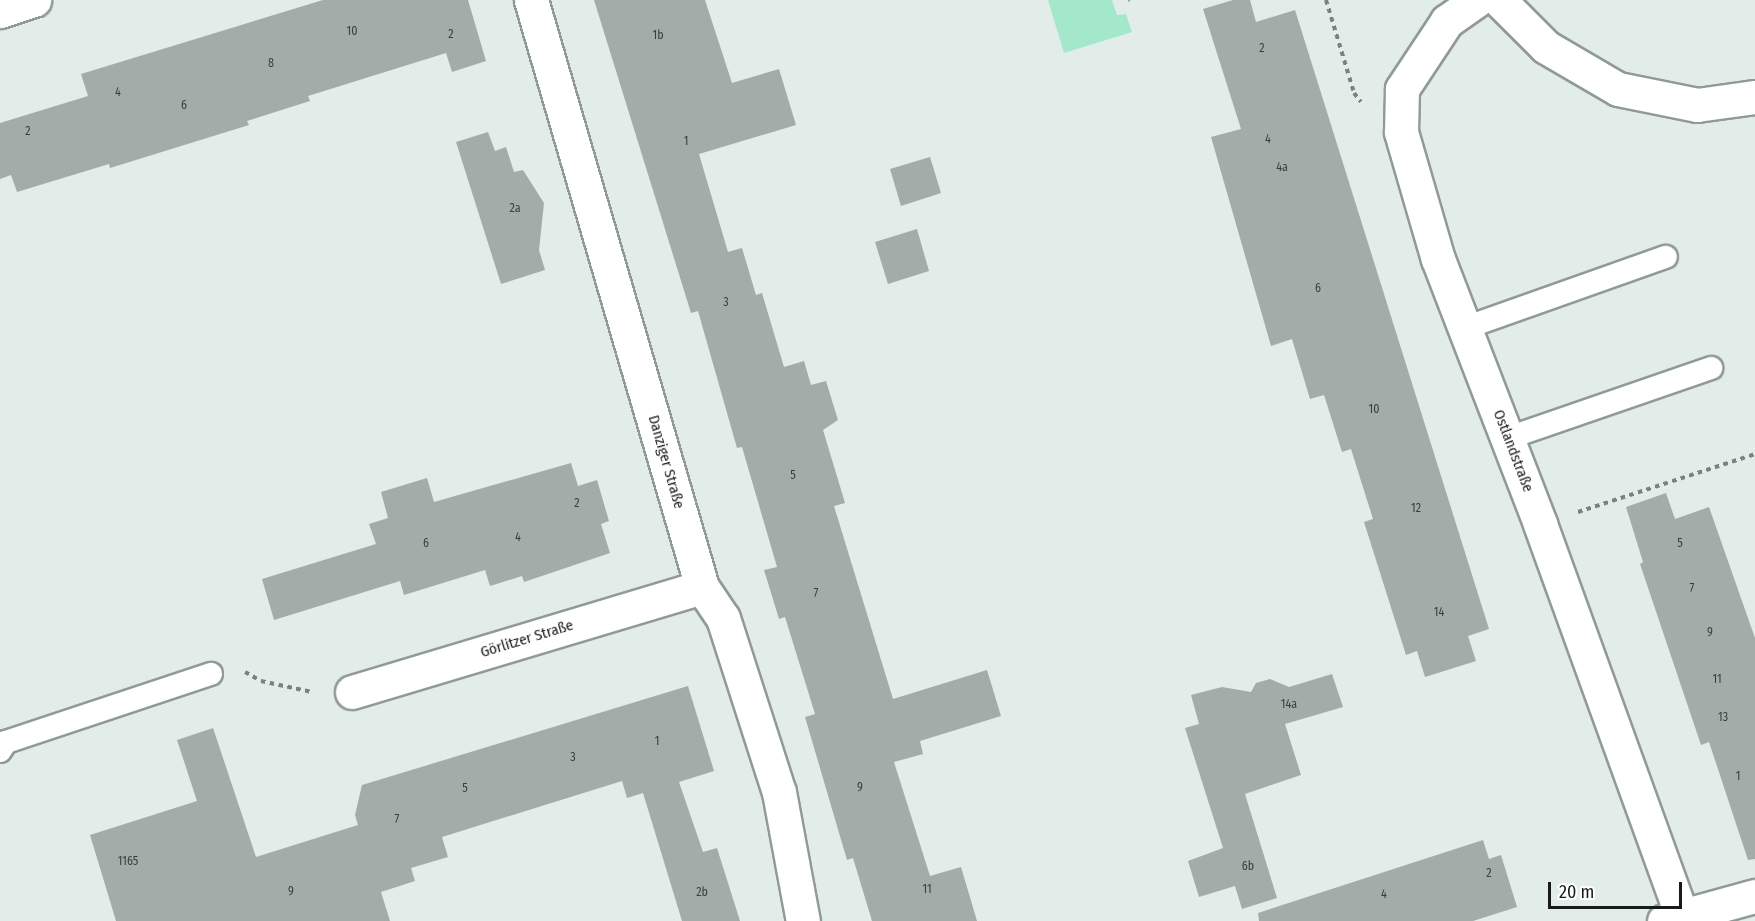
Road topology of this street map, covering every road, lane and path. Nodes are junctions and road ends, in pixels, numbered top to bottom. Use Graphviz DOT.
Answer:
graph roads {
  1 [pos="34,0"];
  2 [pos="531,0"];
  3 [pos="1326,0"];
  4 [pos="1477,0"];
  5 [pos="1499,0"];
  6 [pos="0,11"];
  7 [pos="1755,97"];
  8 [pos="1367,109"];
  9 [pos="1666,257"];
  10 [pos="1465,328"];
  11 [pos="1711,368"];
  12 [pos="1508,438"];
  13 [pos="1755,454"];
  14 [pos="1540,524"];
  15 [pos="702,587"];
  16 [pos="238,667"];
  17 [pos="211,674"];
  18 [pos="352,692"];
  19 [pos="0,751"];
  20 [pos="1755,896"];
  21 [pos="1677,919"];
  22 [pos="803,921"];
  1 -- 6 [label="street"];
  2 -- 15 [label="street, Danziger Straße"];
  3 -- 8 [label="path"];
  4 -- 10 [label="street, Ostlandstraße"];
  5 -- 7 [label="street"];
  9 -- 10 [label="lane"];
  10 -- 12 [label="street, Ostlandstraße"];
  11 -- 12 [label="lane"];
  12 -- 14 [label="street, Ostlandstraße"];
  13 -- 14 [label="path"];
  14 -- 21 [label="street, Ostlandstraße"];
  15 -- 18 [label="street, Görlitzer Straße"];
  15 -- 22 [label="street, Danziger Straße"];
  16 -- 18 [label="path"];
  17 -- 19 [label="lane"];
  20 -- 21 [label="street"];
}
